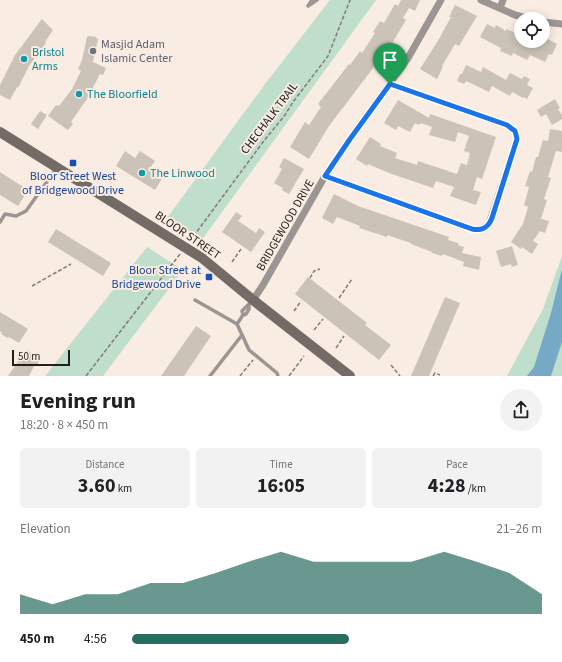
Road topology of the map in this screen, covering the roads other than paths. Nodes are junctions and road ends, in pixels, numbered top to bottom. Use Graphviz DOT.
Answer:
graph roads {
  1 [pos="312,0"];
  2 [pos="317,0"];
  3 [pos="441,0"];
  4 [pos="481,0"];
  5 [pos="503,0"];
  6 [pos="500,8"];
  7 [pos="514,15"];
  8 [pos="550,23"];
  9 [pos="562,24"];
  10 [pos="390,84"];
  11 [pos="0,132"];
  12 [pos="57,168"];
  13 [pos="325,176"];
  14 [pos="0,211"];
  15 [pos="5,214"];
  16 [pos="0,222"];
  17 [pos="195,300"];
  18 [pos="251,303"];
  19 [pos="237,324"];
  20 [pos="242,335"];
  21 [pos="210,376"];
  22 [pos="278,376"];
  23 [pos="350,376"];
  1 -- 2 [label="lane"];
  3 -- 10 [label="street, BRIDGEWOOD DRIVE"];
  4 -- 6 [label="street"];
  5 -- 6 [label="street"];
  6 -- 7 [label="street"];
  8 -- 9 [label="street"];
  10 -- 13 [label="street, BRIDGEWOOD DRIVE"];
  10 -- 13 [label="street"];
  11 -- 12 [label="main road, BLOOR STREET"];
  12 -- 15 [label="lane"];
  12 -- 18 [label="main road, BLOOR STREET"];
  13 -- 18 [label="street, BRIDGEWOOD DRIVE"];
  14 -- 15 [label="lane"];
  15 -- 16 [label="lane"];
  17 -- 19 [label="lane"];
  18 -- 19 [label="lane"];
  18 -- 23 [label="main road, BLOOR STREET"];
  19 -- 20 [label="lane"];
  20 -- 21 [label="lane"];
  20 -- 22 [label="lane"];
}
